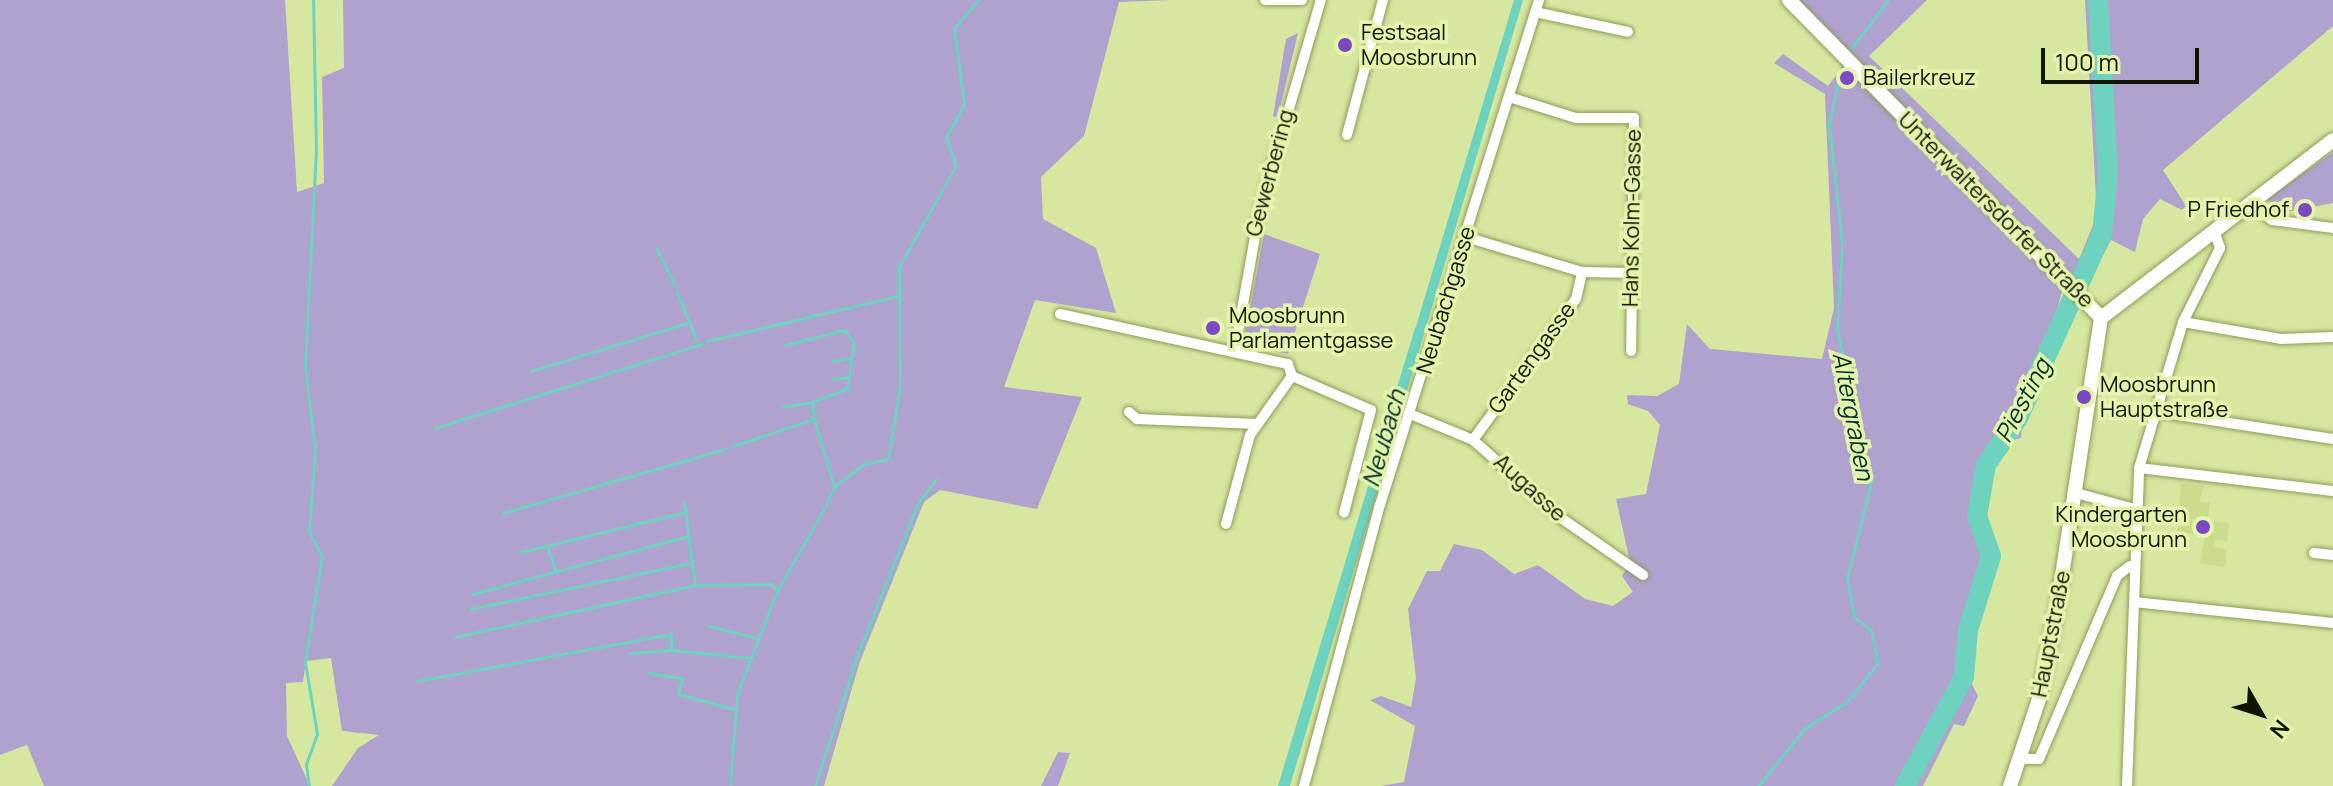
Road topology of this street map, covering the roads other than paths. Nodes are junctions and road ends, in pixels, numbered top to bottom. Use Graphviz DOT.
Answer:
graph roads {
  1 [pos="1265,0"];
  2 [pos="1302,0"];
  3 [pos="1321,0"];
  4 [pos="1383,0"];
  5 [pos="1539,0"];
  6 [pos="1789,0"];
  7 [pos="1535,12"];
  8 [pos="1628,32"];
  9 [pos="1509,97"];
  10 [pos="1347,135"];
  11 [pos="2333,140"];
  12 [pos="2250,203"];
  13 [pos="2333,228"];
  14 [pos="2214,231"];
  15 [pos="1466,237"];
  16 [pos="1582,272"];
  17 [pos="1632,273"];
  18 [pos="1060,314"];
  19 [pos="2101,318"];
  20 [pos="2183,322"];
  21 [pos="2333,337"];
  22 [pos="1235,349"];
  23 [pos="1631,351"];
  24 [pos="1292,376"];
  25 [pos="2152,411"];
  26 [pos="1129,412"];
  27 [pos="1410,414"];
  28 [pos="1258,424"];
  29 [pos="2333,439"];
  30 [pos="1473,440"];
  31 [pos="2139,468"];
  32 [pos="2333,491"];
  33 [pos="2076,493"];
  34 [pos="2135,509"];
  35 [pos="1344,513"];
  36 [pos="1226,524"];
  37 [pos="2314,553"];
  38 [pos="2333,555"];
  39 [pos="2130,566"];
  40 [pos="1643,575"];
  41 [pos="2134,602"];
  42 [pos="2333,623"];
  43 [pos="2019,759"];
  44 [pos="1304,786"];
  45 [pos="2010,786"];
  46 [pos="2127,786"];
  1 -- 2 [label="street"];
  3 -- 22 [label="street, Gewerbering"];
  4 -- 10 [label="street"];
  5 -- 7 [label="street, Neubachgasse"];
  6 -- 19 [label="main road, Unterwaltersdorfer Straße"];
  7 -- 8 [label="street"];
  7 -- 9 [label="street, Neubachgasse"];
  9 -- 15 [label="street, Neubachgasse"];
  9 -- 17 [label="street, Hans Kolm-Gasse"];
  11 -- 12 [label="main road"];
  12 -- 13 [label="street"];
  12 -- 14 [label="main road"];
  14 -- 19 [label="main road"];
  14 -- 20 [label="street"];
  15 -- 16 [label="street"];
  15 -- 27 [label="street, Neubachgasse"];
  16 -- 17 [label="street"];
  16 -- 30 [label="street, Gartengasse"];
  17 -- 23 [label="street, Hans Kolm-Gasse"];
  18 -- 22 [label="street"];
  19 -- 33 [label="main road, Hauptstraße"];
  20 -- 21 [label="street"];
  20 -- 25 [label="street"];
  22 -- 24 [label="street"];
  24 -- 28 [label="street"];
  24 -- 35 [label="street"];
  25 -- 29 [label="street"];
  25 -- 31 [label="street"];
  26 -- 28 [label="street"];
  27 -- 30 [label="street, Augasse"];
  27 -- 44 [label="street, Neubachgasse"];
  28 -- 36 [label="street"];
  30 -- 40 [label="street, Augasse"];
  31 -- 32 [label="street"];
  31 -- 34 [label="street"];
  33 -- 34 [label="street"];
  33 -- 43 [label="main road, Hauptstraße"];
  34 -- 39 [label="street"];
  37 -- 38 [label="street"];
  39 -- 41 [label="street"];
  39 -- 43 [label="street, Hauptstraße"];
  41 -- 42 [label="street"];
  41 -- 46 [label="street"];
  43 -- 45 [label="main road, Hauptstraße"];
}
